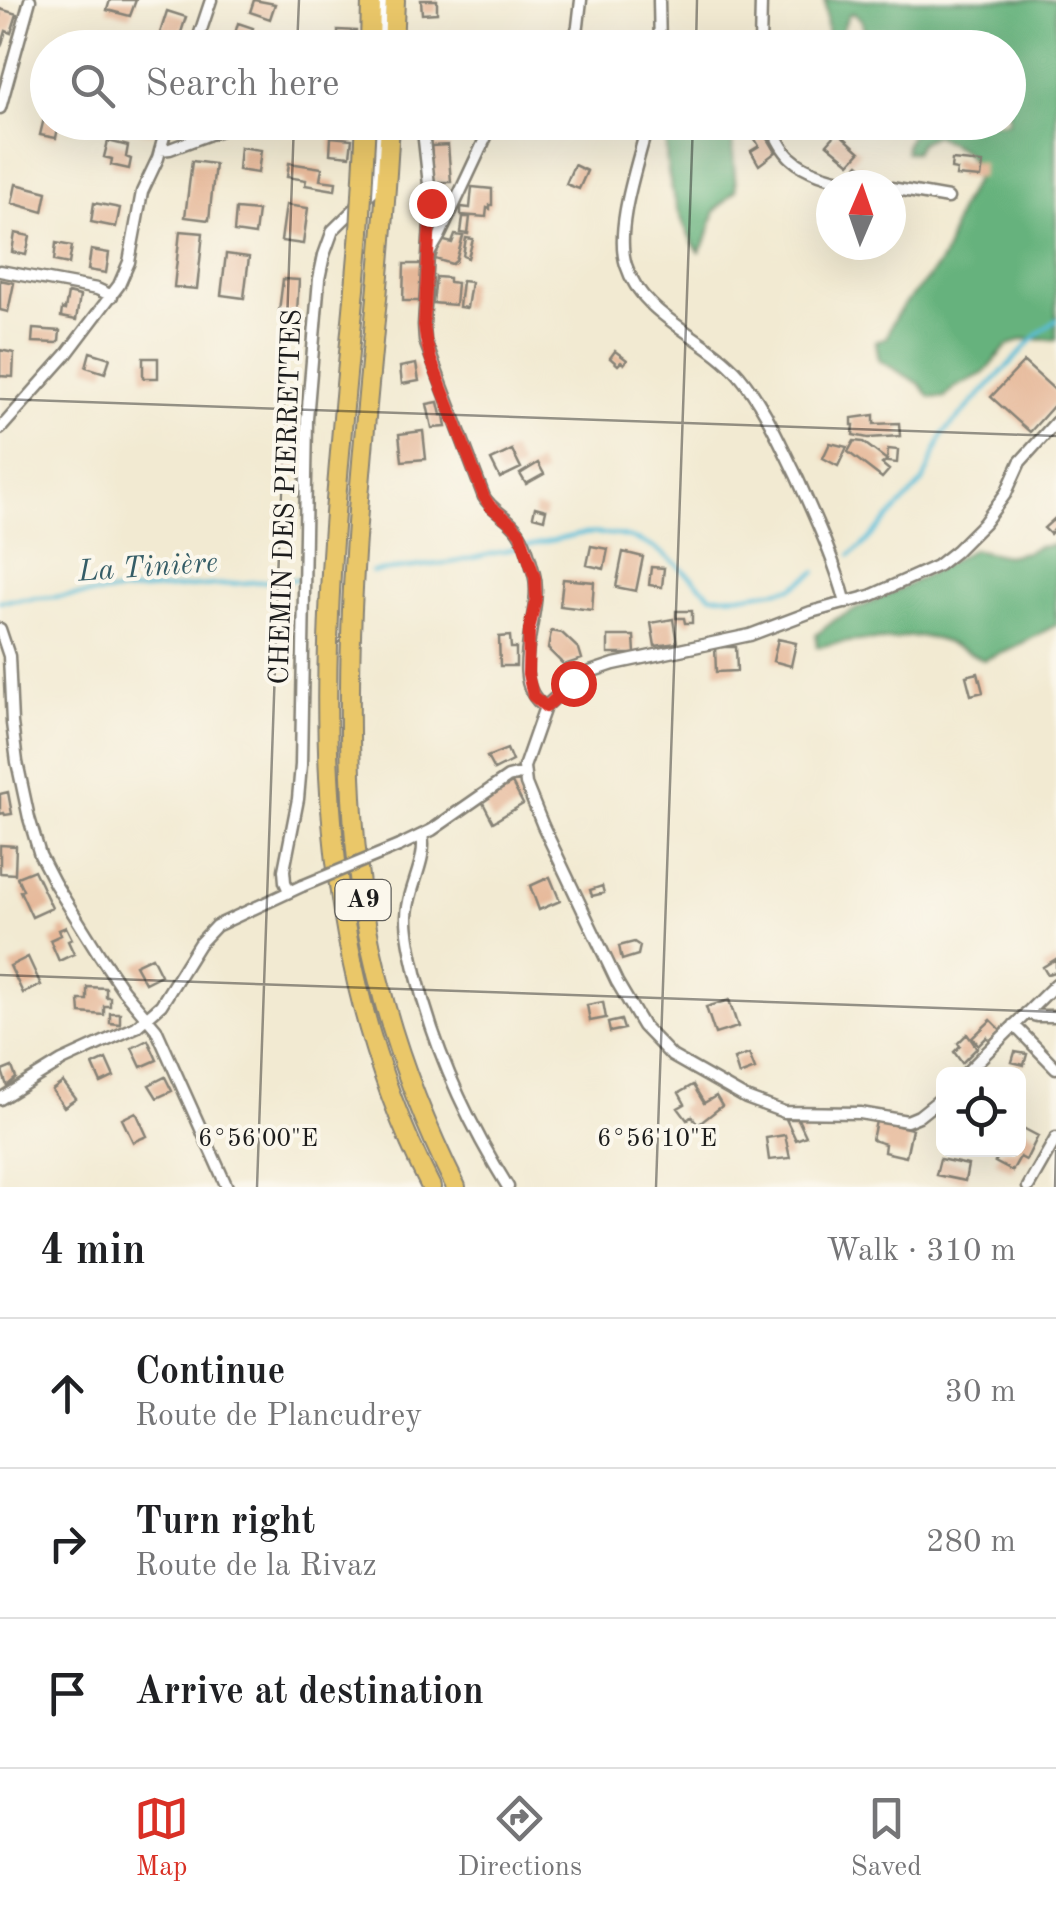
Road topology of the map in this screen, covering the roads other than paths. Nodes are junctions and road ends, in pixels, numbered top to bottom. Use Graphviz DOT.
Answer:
graph roads {
  1 [pos="30,0"];
  2 [pos="582,0"];
  3 [pos="659,0"];
  4 [pos="761,0"];
  5 [pos="206,1"];
  6 [pos="382,2"];
  7 [pos="199,30"];
  8 [pos="375,30"];
  9 [pos="381,30"];
  10 [pos="389,30"];
  11 [pos="577,30"];
  12 [pos="660,30"];
  13 [pos="760,30"];
  14 [pos="0,108"];
  15 [pos="163,140"];
  16 [pos="196,140"];
  17 [pos="365,140"];
  18 [pos="377,140"];
  19 [pos="389,140"];
  20 [pos="424,140"];
  21 [pos="485,140"];
  22 [pos="644,140"];
  23 [pos="780,140"];
  24 [pos="160,150"];
  25 [pos="816,170"];
  26 [pos="906,191"];
  27 [pos="948,198"];
  28 [pos="428,256"];
  29 [pos="0,271"];
  30 [pos="112,296"];
  31 [pos="1056,422"];
  32 [pos="0,430"];
  33 [pos="846,603"];
  34 [pos="0,629"];
  35 [pos="546,707"];
  36 [pos="524,772"];
  37 [pos="422,836"];
  38 [pos="289,891"];
  39 [pos="1056,984"];
  40 [pos="1026,1012"];
  41 [pos="1056,1016"];
  42 [pos="148,1018"];
  43 [pos="1014,1025"];
  44 [pos="972,1067"];
  45 [pos="1056,1068"];
  46 [pos="0,1099"];
  47 [pos="936,1102"];
  48 [pos="1056,1138"];
  49 [pos="227,1187"];
  50 [pos="432,1187"];
  51 [pos="456,1187"];
  52 [pos="508,1187"];
  53 [pos="1028,1187"];
  1 -- 14 [label="street"];
  2 -- 11 [label="street"];
  3 -- 12 [label="street"];
  4 -- 13 [label="street"];
  5 -- 7 [label="street"];
  6 -- 8 [label="highway"];
  6 -- 9 [label="street"];
  6 -- 10 [label="highway"];
  15 -- 24 [label="street"];
  16 -- 24 [label="street"];
  17 -- 50 [label="highway, A9, bridge"];
  18 -- 38 [label="street, CHEMIN DES PIERRETTES"];
  19 -- 51 [label="highway, A9"];
  20 -- 28 [label="street"];
  21 -- 28 [label="street"];
  22 -- 33 [label="street"];
  23 -- 25 [label="street"];
  24 -- 30 [label="street"];
  26 -- 27 [label="street"];
  28 -- 35 [label="street"];
  29 -- 30 [label="street"];
  30 -- 32 [label="street"];
  31 -- 33 [label="street"];
  33 -- 35 [label="street"];
  34 -- 42 [label="street"];
  35 -- 36 [label="street"];
  36 -- 37 [label="street"];
  36 -- 47 [label="street"];
  37 -- 38 [label="street, bridge"];
  37 -- 52 [label="street"];
  38 -- 42 [label="street"];
  39 -- 40 [label="street"];
  40 -- 41 [label="street"];
  40 -- 43 [label="street"];
  42 -- 46 [label="street"];
  42 -- 49 [label="street"];
  43 -- 44 [label="street"];
  43 -- 45 [label="street"];
  48 -- 53 [label="street"];
}
